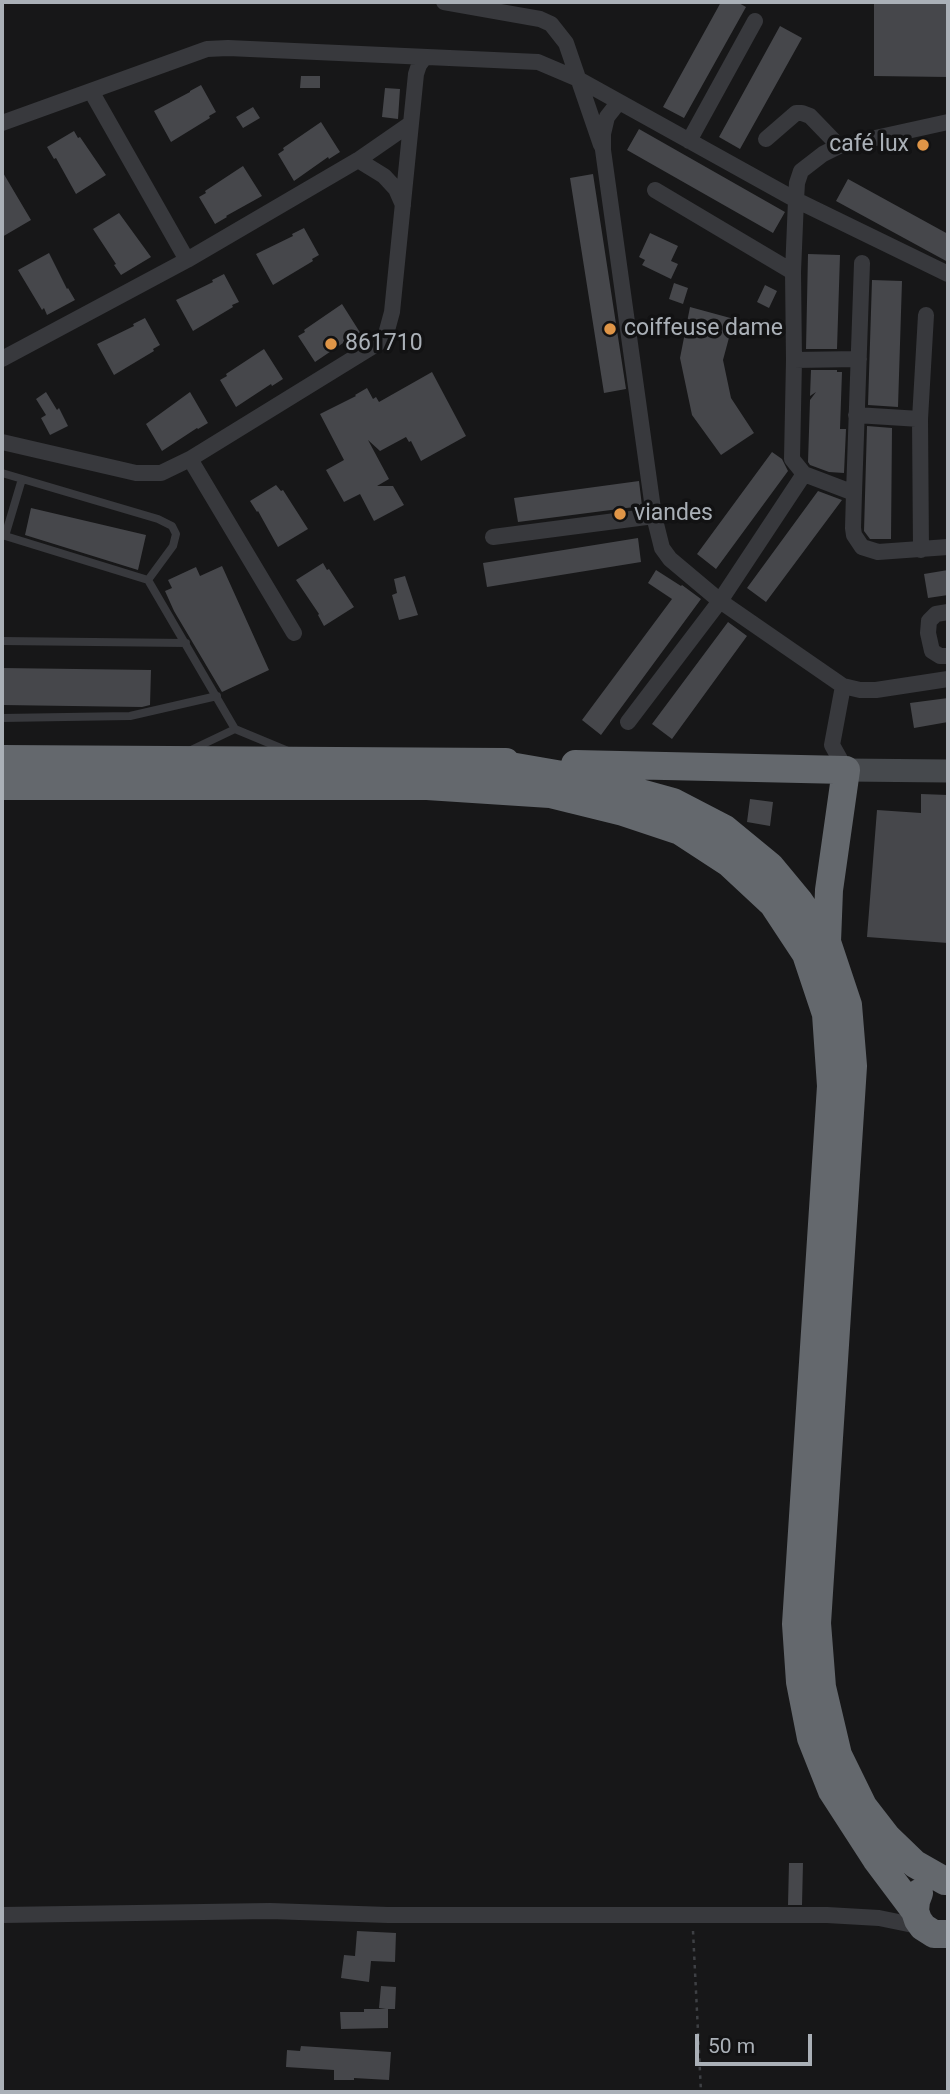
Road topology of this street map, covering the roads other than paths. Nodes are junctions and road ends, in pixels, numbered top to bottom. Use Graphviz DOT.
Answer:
graph roads {
  1 [pos="444,2"];
  2 [pos="474,4"];
  3 [pos="755,21"];
  4 [pos="425,57"];
  5 [pos="578,79"];
  6 [pos="91,91"];
  7 [pos="618,103"];
  8 [pos="948,122"];
  9 [pos="2,123"];
  10 [pos="411,124"];
  11 [pos="766,139"];
  12 [pos="689,141"];
  13 [pos="839,146"];
  14 [pos="603,150"];
  15 [pos="358,160"];
  16 [pos="655,190"];
  17 [pos="796,200"];
  18 [pos="404,207"];
  19 [pos="187,260"];
  20 [pos="862,263"];
  21 [pos="793,272"];
  22 [pos="948,274"];
  23 [pos="926,315"];
  24 [pos="859,359"];
  25 [pos="2,360"];
  26 [pos="794,360"];
  27 [pos="856,415"];
  28 [pos="920,419"];
  29 [pos="2,442"];
  30 [pos="190,459"];
  31 [pos="2,473"];
  32 [pos="804,474"];
  33 [pos="22,479"];
  34 [pos="854,494"];
  35 [pos="654,516"];
  36 [pos="4,536"];
  37 [pos="493,537"];
  38 [pos="948,547"];
  39 [pos="921,550"];
  40 [pos="148,580"];
  41 [pos="720,601"];
  42 [pos="948,612"];
  43 [pos="295,633"];
  44 [pos="2,641"];
  45 [pos="186,643"];
  46 [pos="948,656"];
  47 [pos="948,679"];
  48 [pos="843,686"];
  49 [pos="218,696"];
  50 [pos="2,718"];
  51 [pos="628,722"];
  52 [pos="235,729"];
  53 [pos="2,759"];
  54 [pos="172,760"];
  55 [pos="314,761"];
  56 [pos="487,762"];
  57 [pos="846,770"];
  58 [pos="948,771"];
  59 [pos="2,786"];
  60 [pos="827,942"];
  61 [pos="947,1881"];
  62 [pos="2,1916"];
  63 [pos="936,1929"];
  1 -- 2 [label="street"];
  2 -- 5 [label="street"];
  3 -- 12 [label="street"];
  4 -- 5 [label="street"];
  4 -- 6 [label="street"];
  4 -- 10 [label="street"];
  5 -- 7 [label="street"];
  5 -- 14 [label="street"];
  6 -- 9 [label="street"];
  6 -- 19 [label="street"];
  7 -- 12 [label="street"];
  7 -- 14 [label="street"];
  8 -- 13 [label="street"];
  10 -- 15 [label="street"];
  10 -- 18 [label="street"];
  11 -- 13 [label="street"];
  12 -- 17 [label="street"];
  13 -- 17 [label="street"];
  14 -- 35 [label="street"];
  15 -- 18 [label="street"];
  15 -- 19 [label="street"];
  16 -- 21 [label="street"];
  17 -- 21 [label="street"];
  17 -- 22 [label="street"];
  18 -- 30 [label="street"];
  19 -- 25 [label="street"];
  20 -- 24 [label="street"];
  21 -- 26 [label="street"];
  23 -- 28 [label="street"];
  24 -- 26 [label="street"];
  24 -- 27 [label="street"];
  26 -- 32 [label="street"];
  27 -- 28 [label="street"];
  27 -- 34 [label="street"];
  28 -- 39 [label="street"];
  29 -- 30 [label="street"];
  30 -- 43 [label="street"];
  31 -- 33 [label="lane"];
  32 -- 34 [label="street"];
  32 -- 41 [label="street"];
  33 -- 36 [label="lane"];
  33 -- 40 [label="lane"];
  34 -- 39 [label="street"];
  35 -- 37 [label="street"];
  35 -- 41 [label="street"];
  36 -- 40 [label="lane"];
  38 -- 39 [label="street"];
  40 -- 45 [label="lane"];
  41 -- 48 [label="street"];
  41 -- 51 [label="street"];
  42 -- 46 [label="street"];
  44 -- 45 [label="lane"];
  45 -- 49 [label="lane"];
  47 -- 48 [label="street"];
  48 -- 57 [label="street"];
  49 -- 50 [label="lane"];
  49 -- 52 [label="lane"];
  52 -- 54 [label="lane"];
  52 -- 55 [label="lane"];
  53 -- 54 [label="highway"];
  54 -- 55 [label="highway"];
  55 -- 56 [label="highway"];
  56 -- 57 [label="highway"];
  56 -- 60 [label="highway"];
  57 -- 58 [label="street"];
  57 -- 60 [label="highway"];
  59 -- 63 [label="highway"];
  60 -- 61 [label="highway"];
  61 -- 63 [label="highway"];
  62 -- 63 [label="street"];
}
